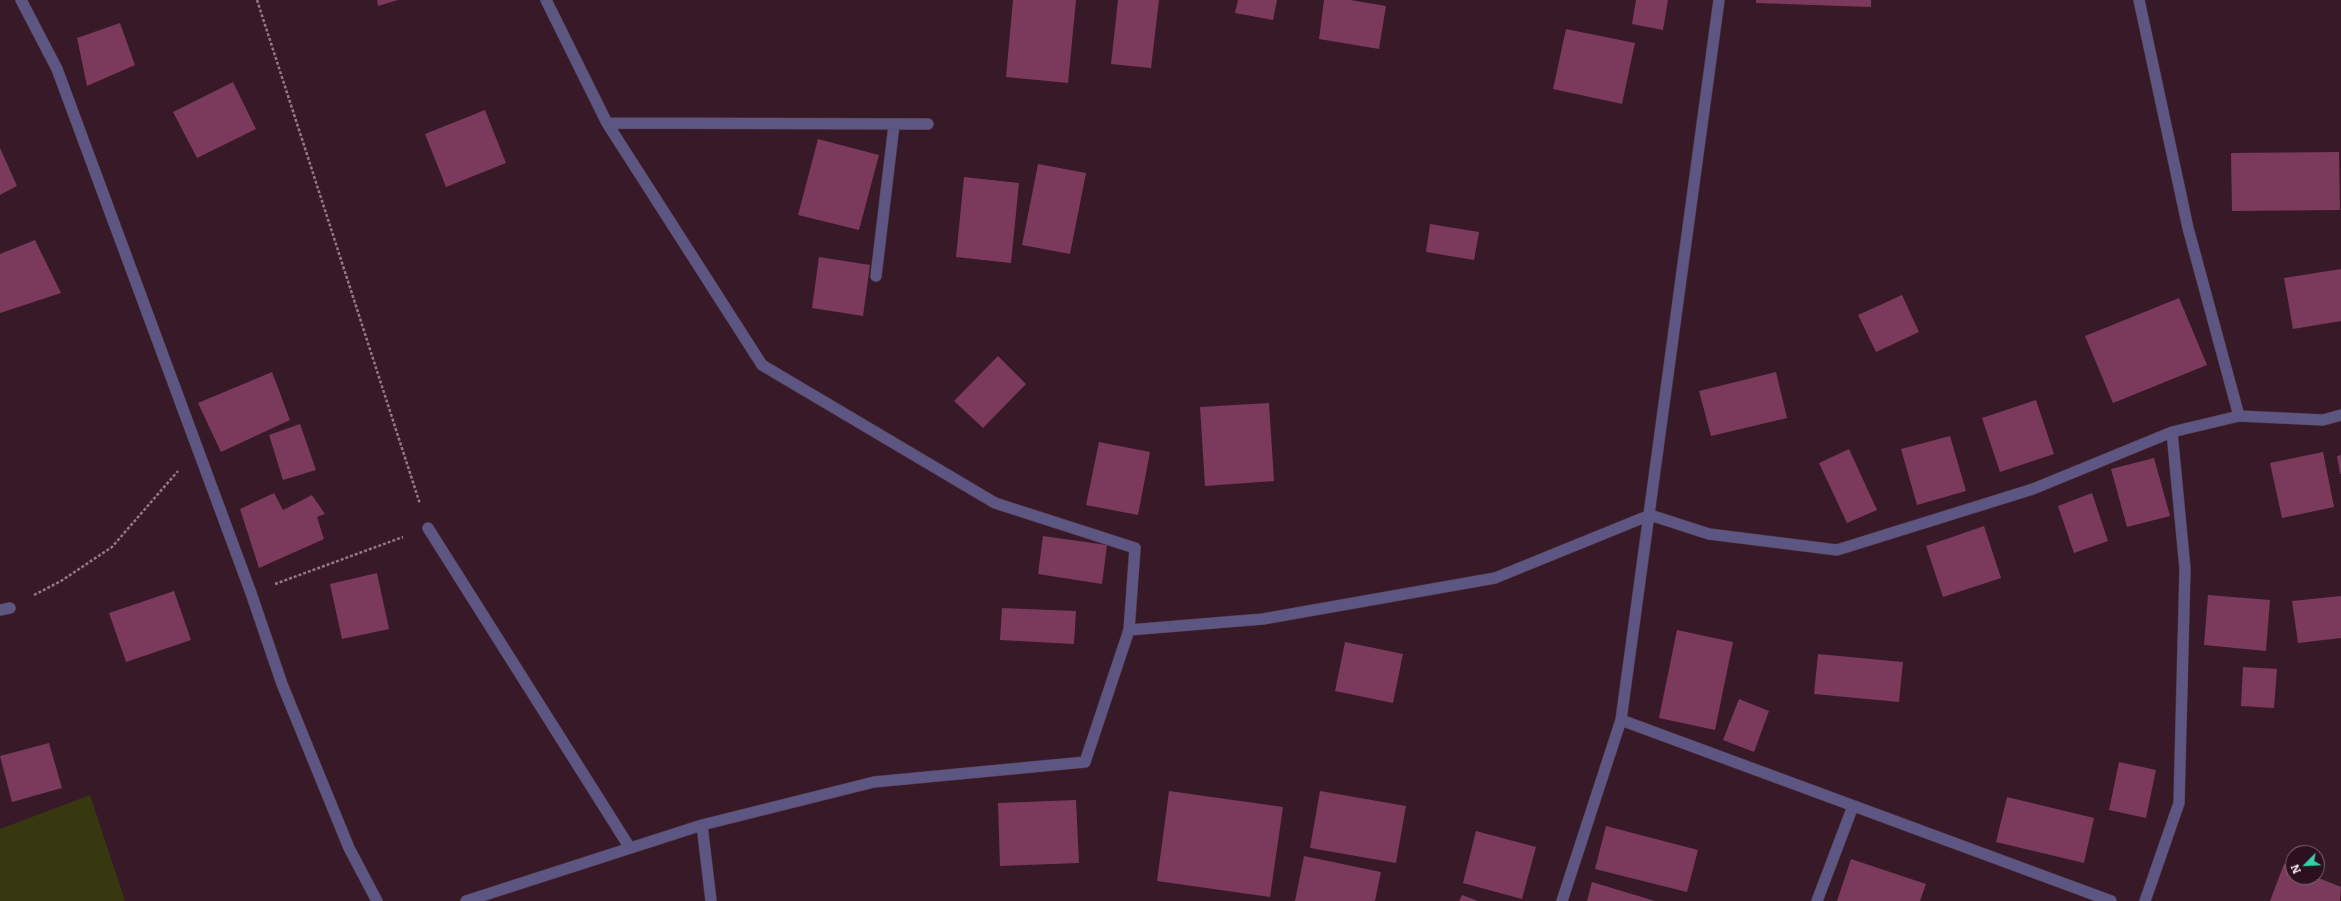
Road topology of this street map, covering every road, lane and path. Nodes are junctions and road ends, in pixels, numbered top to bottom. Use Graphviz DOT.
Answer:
graph roads {
  1 [pos="21,0"];
  2 [pos="256,0"];
  3 [pos="546,0"];
  4 [pos="1719,0"];
  5 [pos="2139,0"];
  6 [pos="607,123"];
  7 [pos="928,124"];
  8 [pos="894,125"];
  9 [pos="876,276"];
  10 [pos="2341,415"];
  11 [pos="2240,416"];
  12 [pos="2172,432"];
  13 [pos="197,448"];
  14 [pos="1650,516"];
  15 [pos="428,528"];
  16 [pos="251,593"];
  17 [pos="5,609"];
  18 [pos="1129,630"];
  19 [pos="1621,720"];
  20 [pos="1853,806"];
  21 [pos="702,825"];
  22 [pos="630,848"];
  23 [pos="377,901"];
  24 [pos="466,901"];
  25 [pos="711,901"];
  26 [pos="1562,901"];
  27 [pos="1817,901"];
  28 [pos="2111,901"];
  29 [pos="2145,901"];
  1 -- 13 [label="street"];
  2 -- 15 [label="path"];
  3 -- 6 [label="street"];
  4 -- 14 [label="street"];
  5 -- 11 [label="street"];
  6 -- 8 [label="street"];
  6 -- 18 [label="street"];
  7 -- 8 [label="street"];
  8 -- 9 [label="street"];
  10 -- 11 [label="street"];
  11 -- 12 [label="street"];
  12 -- 14 [label="street"];
  12 -- 29 [label="street"];
  13 -- 16 [label="street"];
  13 -- 17 [label="path"];
  14 -- 18 [label="street"];
  14 -- 19 [label="street"];
  15 -- 16 [label="path"];
  15 -- 22 [label="street"];
  16 -- 23 [label="street"];
  18 -- 21 [label="street"];
  19 -- 20 [label="street"];
  19 -- 26 [label="street"];
  20 -- 27 [label="street"];
  20 -- 28 [label="street"];
  21 -- 22 [label="street"];
  21 -- 25 [label="street"];
  22 -- 24 [label="street"];
}
